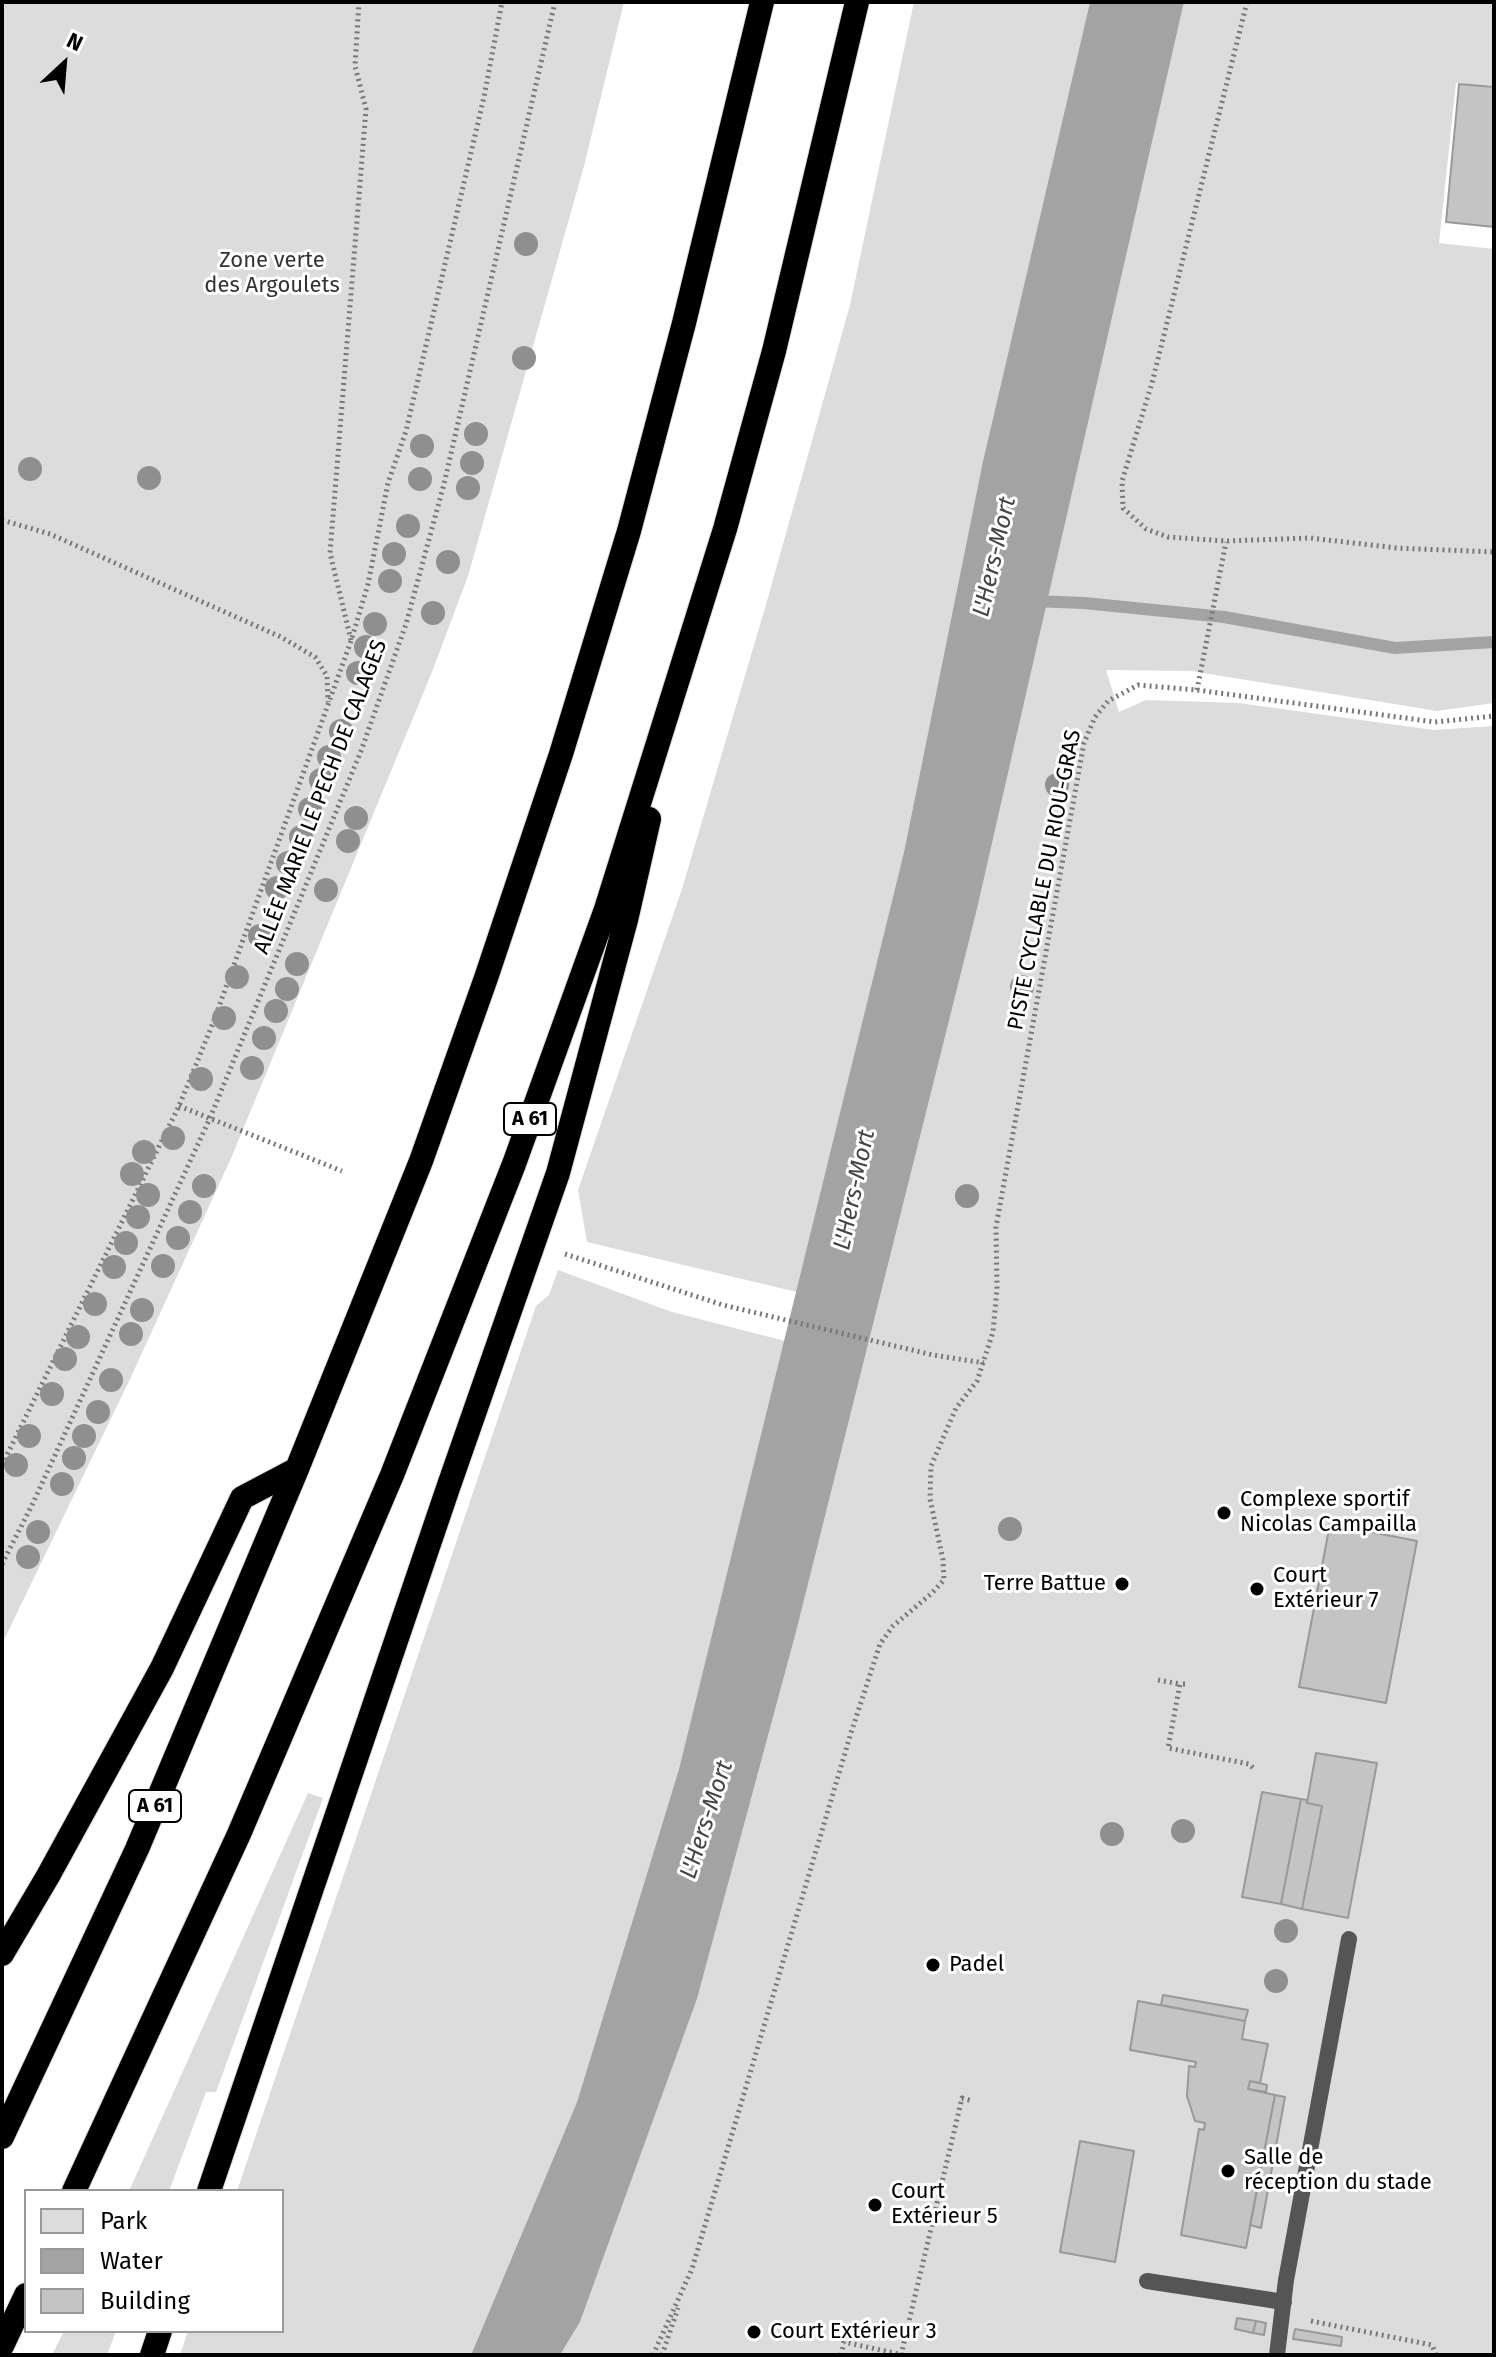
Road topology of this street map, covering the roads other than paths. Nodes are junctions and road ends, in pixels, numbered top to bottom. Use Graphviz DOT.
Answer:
graph roads {
  1 [pos="762,2"];
  2 [pos="857,2"];
  3 [pos="684,663"];
  4 [pos="297,1469"];
  5 [pos="1349,1939"];
  6 [pos="2,1954"];
  7 [pos="2,2137"];
  8 [pos="75,2189"];
  9 [pos="210,2189"];
  10 [pos="1147,2281"];
  11 [pos="24,2299"];
  12 [pos="1283,2308"];
  13 [pos="159,2333"];
  14 [pos="2,2346"];
  15 [pos="152,2355"];
  16 [pos="1277,2355"];
  1 -- 4 [label="highway, A 61"];
  2 -- 3 [label="highway, A 61"];
  3 -- 8 [label="highway, A 61"];
  3 -- 9 [label="highway"];
  4 -- 6 [label="highway"];
  4 -- 7 [label="highway, A 61"];
  5 -- 12 [label="lane"];
  10 -- 12 [label="lane"];
  11 -- 14 [label="highway"];
  12 -- 16 [label="lane"];
  13 -- 15 [label="highway"];
}
